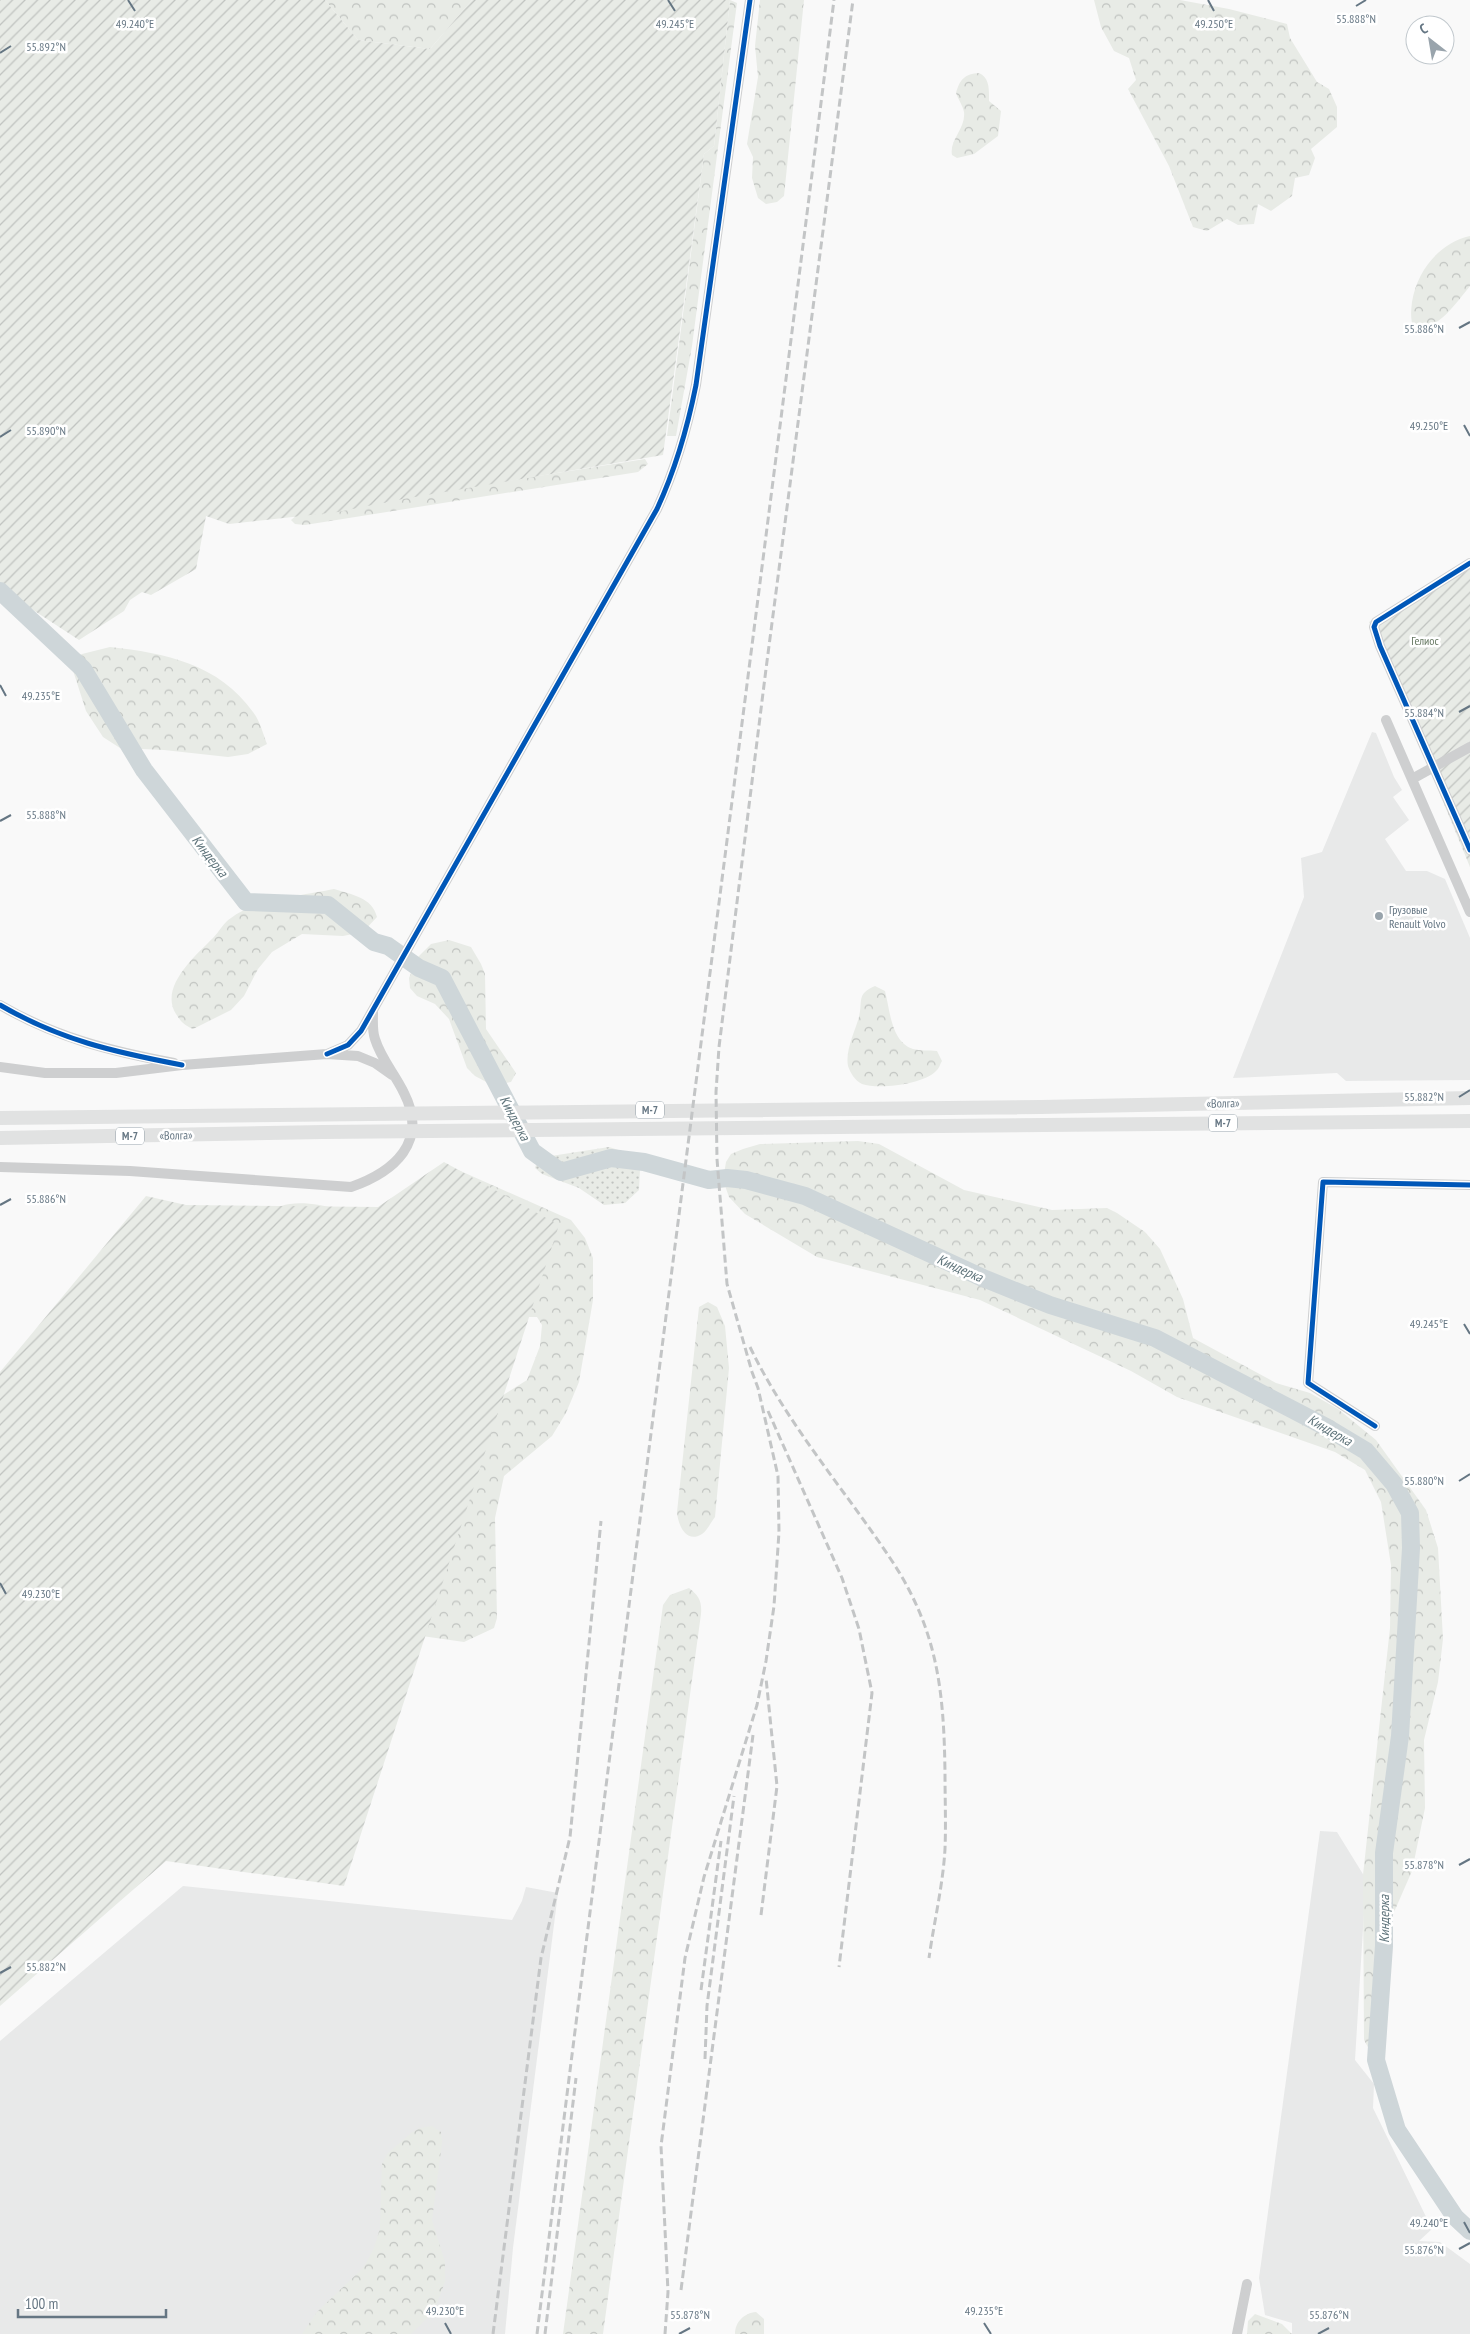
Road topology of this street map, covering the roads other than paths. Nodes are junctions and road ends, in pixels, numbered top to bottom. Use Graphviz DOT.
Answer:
graph roads {
  1 [pos="750,0"];
  2 [pos="1470,564"];
  3 [pos="1386,720"];
  4 [pos="1470,746"];
  5 [pos="1434,766"];
  6 [pos="1412,779"];
  7 [pos="1470,850"];
  8 [pos="1470,912"];
  9 [pos="0,1004"];
  10 [pos="373,1011"];
  11 [pos="327,1054"];
  12 [pos="182,1065"];
  13 [pos="0,1067"];
  14 [pos="395,1077"];
  15 [pos="1470,1098"];
  16 [pos="0,1118"];
  17 [pos="1470,1121"];
  18 [pos="0,1138"];
  19 [pos="0,1167"];
  20 [pos="1470,1185"];
  21 [pos="1375,1426"];
  22 [pos="1247,2284"];
  23 [pos="1237,2334"];
  1 -- 10 [label="street"];
  2 -- 5 [label="street"];
  3 -- 6 [label="street"];
  4 -- 5 [label="street"];
  5 -- 6 [label="street"];
  5 -- 7 [label="street"];
  6 -- 8 [label="street"];
  9 -- 12 [label="street"];
  10 -- 11 [label="street"];
  10 -- 14 [label="street"];
  11 -- 12 [label="street"];
  11 -- 14 [label="street"];
  12 -- 13 [label="street"];
  14 -- 19 [label="street"];
  15 -- 16 [label="highway, «Волга» / М-7"];
  17 -- 18 [label="highway, «Волга» / М-7"];
  20 -- 21 [label="street"];
  22 -- 23 [label="street"];
}
